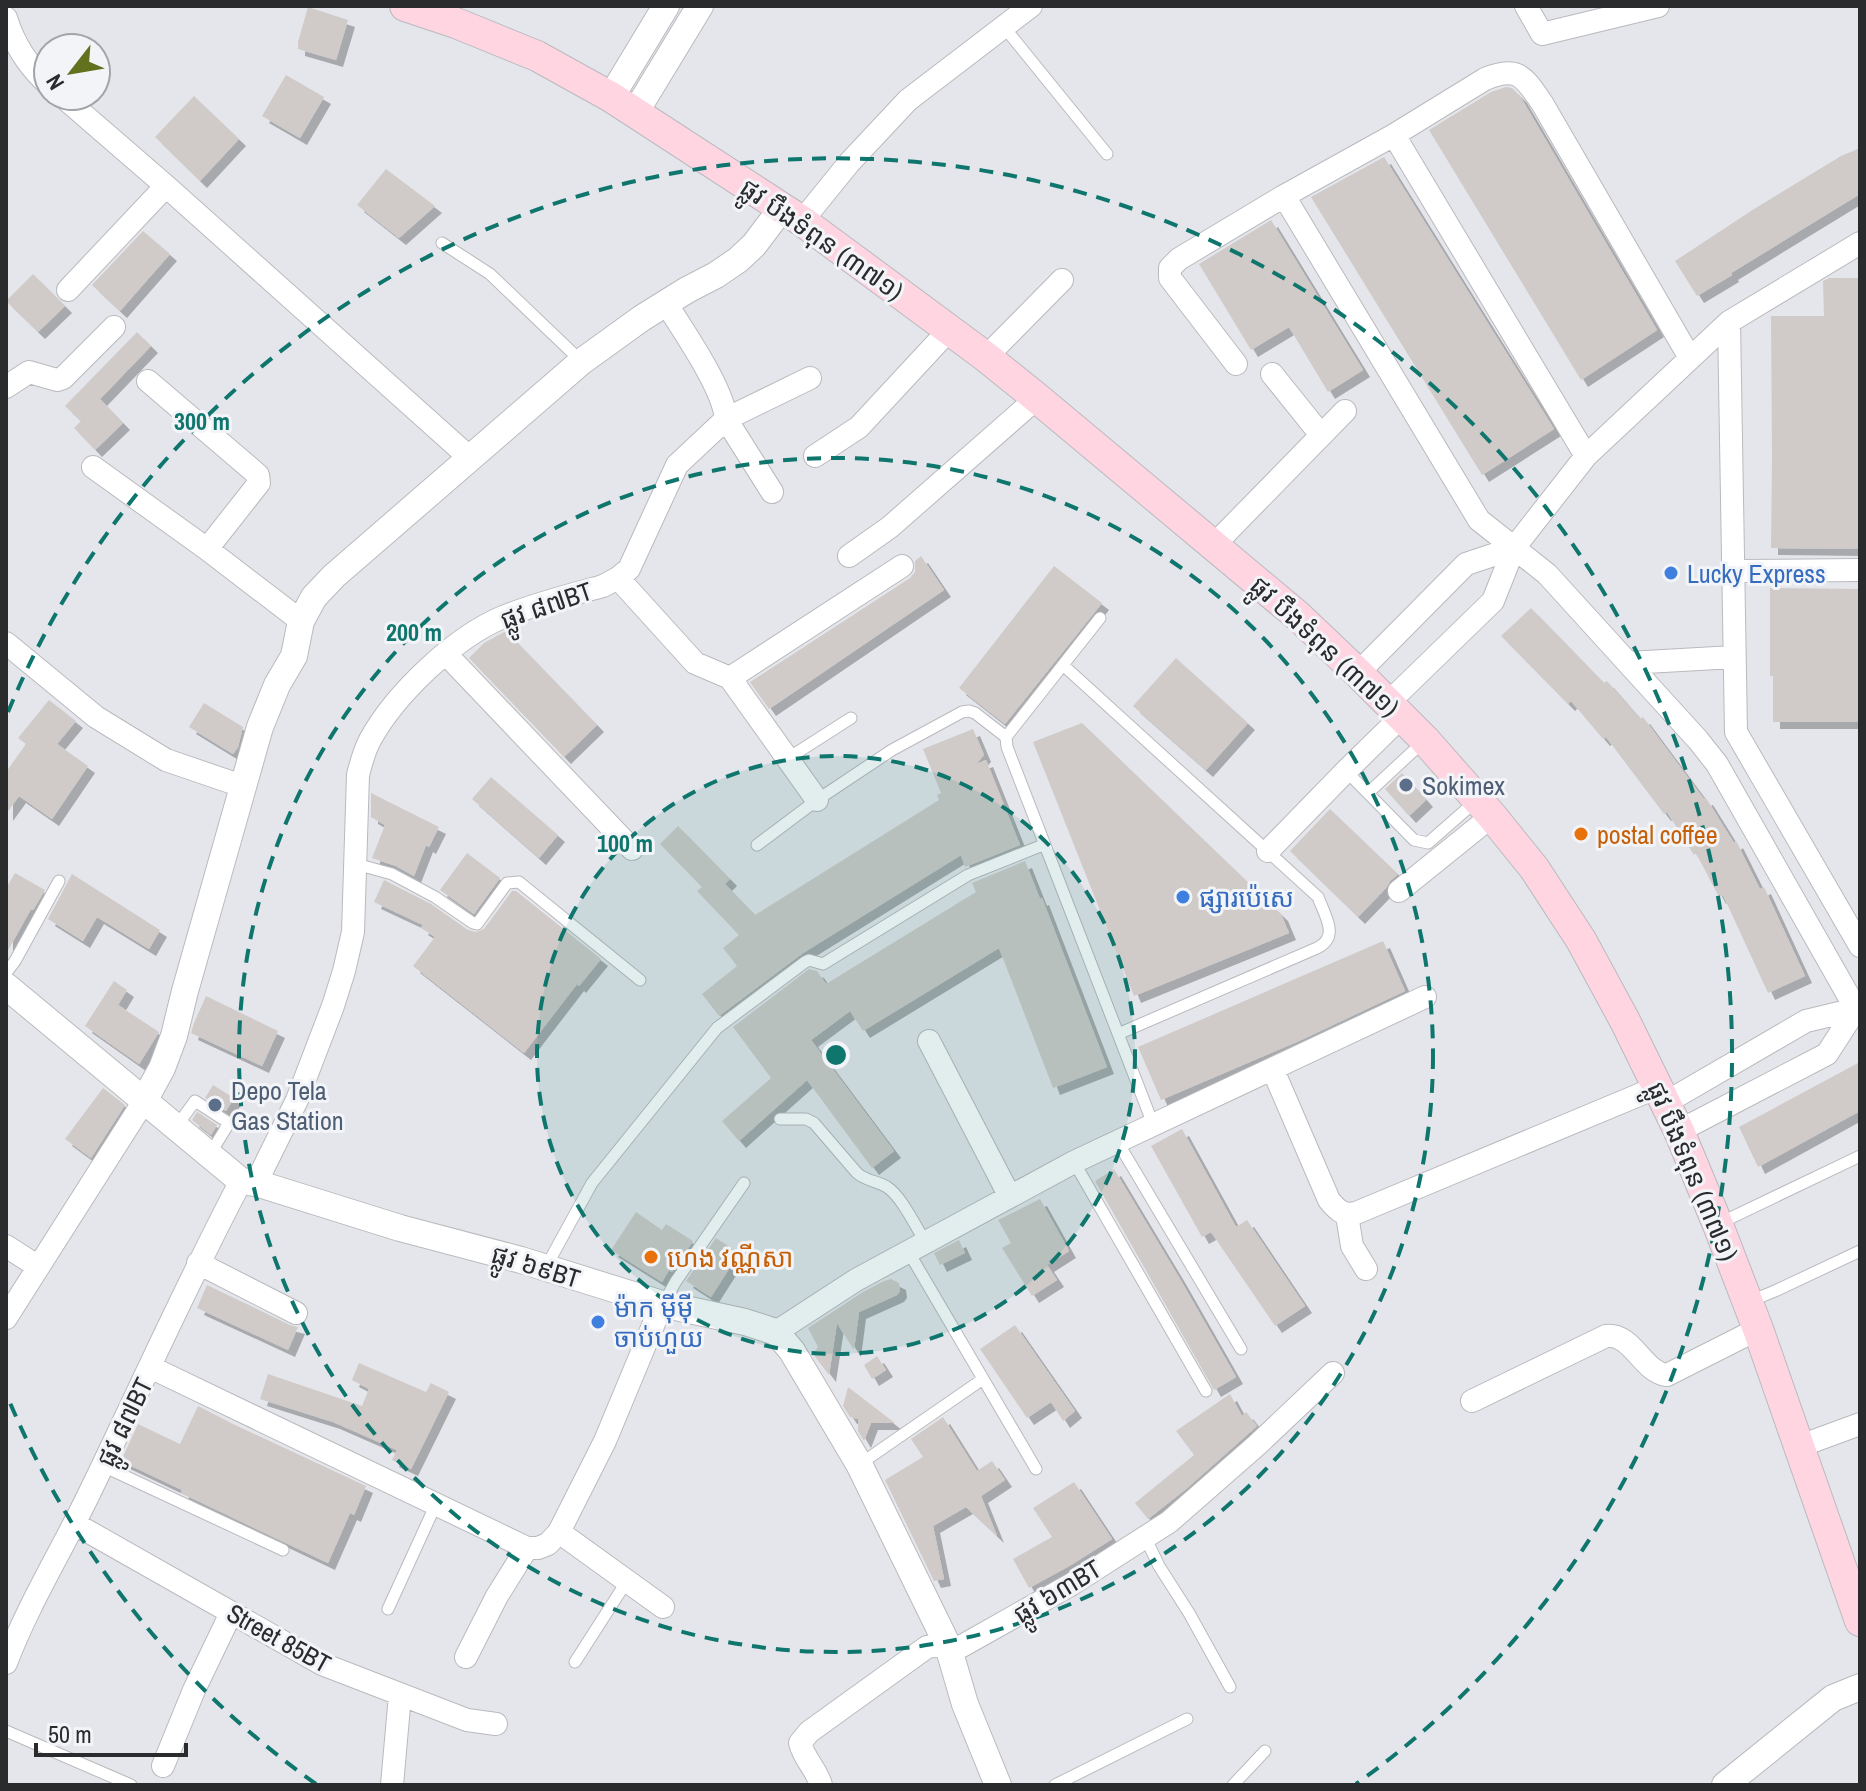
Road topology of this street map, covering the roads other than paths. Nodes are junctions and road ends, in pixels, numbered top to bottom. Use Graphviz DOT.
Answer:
graph roads {
  1 [pos="405,6"];
  2 [pos="666,6"];
  3 [pos="699,6"];
  4 [pos="1031,6"];
  5 [pos="1526,6"];
  6 [pos="1658,6"];
  7 [pos="6,18"];
  8 [pos="1004,27"];
  9 [pos="32,68"];
  10 [pos="623,105"];
  11 [pos="80,112"];
  12 [pos="1394,135"];
  13 [pos="1107,154"];
  14 [pos="166,186"];
  15 [pos="1284,196"];
  16 [pos="792,214"];
  17 [pos="442,243"];
  18 [pos="1860,243"];
  19 [pos="1062,280"];
  20 [pos="68,290"];
  21 [pos="666,303"];
  22 [pos="1729,322"];
  23 [pos="114,327"];
  24 [pos="949,330"];
  25 [pos="986,357"];
  26 [pos="1690,358"];
  27 [pos="581,362"];
  28 [pos="1236,364"];
  29 [pos="1272,374"];
  30 [pos="810,378"];
  31 [pos="148,381"];
  32 [pos="6,387"];
  33 [pos="1037,398"];
  34 [pos="1345,411"];
  35 [pos="726,419"];
  36 [pos="1321,435"];
  37 [pos="815,456"];
  38 [pos="1586,456"];
  39 [pos="470,458"];
  40 [pos="93,467"];
  41 [pos="772,492"];
  42 [pos="1213,546"];
  43 [pos="1514,548"];
  44 [pos="207,549"];
  45 [pos="849,556"];
  46 [pos="902,566"];
  47 [pos="1860,570"];
  48 [pos="1733,571"];
  49 [pos="618,578"];
  50 [pos="1100,618"];
  51 [pos="301,621"];
  52 [pos="6,643"];
  53 [pos="446,654"];
  54 [pos="1734,657"];
  55 [pos="1628,663"];
  56 [pos="1063,665"];
  57 [pos="1358,673"];
  58 [pos="730,678"];
  59 [pos="1395,710"];
  60 [pos="851,718"];
  61 [pos="1006,737"];
  62 [pos="1425,740"];
  63 [pos="787,759"];
  64 [pos="1346,771"];
  65 [pos="242,786"];
  66 [pos="1368,793"];
  67 [pos="817,800"];
  68 [pos="1485,808"];
  69 [pos="757,845"];
  70 [pos="1043,845"];
  71 [pos="632,849"];
  72 [pos="1268,851"];
  73 [pos="356,864"];
  74 [pos="59,881"];
  75 [pos="1399,891"];
  76 [pos="1860,946"];
  77 [pos="6,973"];
  78 [pos="640,980"];
  79 [pos="6,986"];
  80 [pos="1425,997"];
  81 [pos="1858,1008"];
  82 [pos="1118,1034"];
  83 [pos="929,1041"];
  84 [pos="1273,1070"];
  85 [pos="1661,1095"];
  86 [pos="144,1101"];
  87 [pos="780,1119"];
  88 [pos="1153,1124"];
  89 [pos="176,1127"];
  90 [pos="1679,1131"];
  91 [pos="1117,1141"];
  92 [pos="209,1154"];
  93 [pos="1860,1156"];
  94 [pos="1074,1162"];
  95 [pos="249,1182"];
  96 [pos="744,1183"];
  97 [pos="1009,1195"];
  98 [pos="1347,1215"];
  99 [pos="1718,1225"];
  100 [pos="6,1246"];
  101 [pos="916,1246"];
  102 [pos="1860,1251"];
  103 [pos="198,1263"];
  104 [pos="37,1266"];
  105 [pos="546,1269"];
  106 [pos="1366,1269"];
  107 [pos="662,1304"];
  108 [pos="9,1305"];
  109 [pos="296,1313"];
  110 [pos="1752,1315"];
  111 [pos="776,1332"];
  112 [pos="1241,1349"];
  113 [pos="150,1367"];
  114 [pos="1333,1373"];
  115 [pos="983,1379"];
  116 [pos="1206,1391"];
  117 [pos="1472,1401"];
  118 [pos="1860,1424"];
  119 [pos="1800,1446"];
  120 [pos="859,1464"];
  121 [pos="103,1466"];
  122 [pos="1036,1469"];
  123 [pos="436,1504"];
  124 [pos="75,1524"];
  125 [pos="559,1532"];
  126 [pos="1145,1537"];
  127 [pos="527,1548"];
  128 [pos="283,1550"];
  129 [pos="627,1581"];
  130 [pos="663,1607"];
  131 [pos="388,1609"];
  132 [pos="231,1613"];
  133 [pos="1860,1621"];
  134 [pos="948,1646"];
  135 [pos="466,1657"];
  136 [pos="575,1662"];
  137 [pos="6,1663"];
  138 [pos="1230,1687"];
  139 [pos="1860,1687"];
  140 [pos="400,1695"];
  141 [pos="1187,1719"];
  142 [pos="496,1724"];
  143 [pos="6,1731"];
  144 [pos="1265,1751"];
  145 [pos="163,1766"];
  146 [pos="131,1785"];
  147 [pos="392,1785"];
  148 [pos="821,1785"];
  149 [pos="998,1785"];
  150 [pos="1055,1785"];
  151 [pos="1233,1785"];
  152 [pos="1725,1785"];
  1 -- 10 [label="main road, ផ្លូវ បឹងទំពុន (៣៧១)"];
  2 -- 10 [label="street"];
  3 -- 10 [label="street"];
  4 -- 8 [label="street"];
  5 -- 6 [label="street"];
  7 -- 9 [label="street"];
  8 -- 13 [label="lane"];
  8 -- 16 [label="street"];
  10 -- 16 [label="main road, ផ្លូវ បឹងទំពុន (៣៧១)"];
  11 -- 14 [label="street"];
  12 -- 15 [label="street"];
  12 -- 26 [label="street"];
  12 -- 38 [label="street"];
  14 -- 20 [label="street"];
  14 -- 39 [label="street"];
  15 -- 28 [label="street"];
  15 -- 43 [label="street"];
  16 -- 21 [label="street"];
  16 -- 24 [label="main road, ផ្លូវ បឹងទំពុន (៣៧១)"];
  17 -- 27 [label="lane"];
  18 -- 22 [label="street"];
  19 -- 25 [label="street"];
  21 -- 27 [label="street"];
  21 -- 35 [label="street"];
  22 -- 26 [label="street"];
  22 -- 48 [label="street"];
  23 -- 32 [label="street"];
  24 -- 25 [label="main road, ផ្លូវ បឹងទំពុន (៣៧១)"];
  24 -- 37 [label="street"];
  25 -- 33 [label="main road, ផ្លូវ បឹងទំពុន (៣៧១)"];
  26 -- 38 [label="street"];
  27 -- 39 [label="street"];
  29 -- 36 [label="street"];
  30 -- 35 [label="street, ផ្លូវ ៨៧BT"];
  31 -- 44 [label="street"];
  33 -- 42 [label="main road, ផ្លូវ បឹងទំពុន (៣៧១)"];
  33 -- 45 [label="street"];
  34 -- 36 [label="street"];
  35 -- 41 [label="street"];
  35 -- 49 [label="street, ផ្លូវ ៨៧BT"];
  36 -- 42 [label="street"];
  38 -- 43 [label="street"];
  39 -- 51 [label="street"];
  40 -- 44 [label="street"];
  42 -- 57 [label="main road, ផ្លូវ បឹងទំពុន (៣៧១)"];
  43 -- 55 [label="street"];
  43 -- 57 [label="street"];
  43 -- 59 [label="street"];
  44 -- 51 [label="street"];
  46 -- 58 [label="street"];
  47 -- 48 [label="street"];
  48 -- 54 [label="street"];
  49 -- 53 [label="street, ផ្លូវ ៨៧BT"];
  49 -- 58 [label="street"];
  50 -- 56 [label="lane"];
  51 -- 65 [label="street"];
  52 -- 65 [label="street"];
  53 -- 71 [label="street"];
  53 -- 73 [label="street, ផ្លូវ ៨៧BT"];
  54 -- 55 [label="street"];
  54 -- 76 [label="street"];
  55 -- 81 [label="street"];
  56 -- 61 [label="lane"];
  56 -- 72 [label="lane"];
  57 -- 59 [label="main road, ផ្លូវ បឹងទំពុន (៣៧១)"];
  58 -- 63 [label="street"];
  59 -- 62 [label="main road, ផ្លូវ បឹងទំពុន (៣៧១)"];
  59 -- 64 [label="street"];
  60 -- 63 [label="lane"];
  61 -- 67 [label="lane"];
  61 -- 70 [label="lane"];
  62 -- 66 [label="lane"];
  62 -- 68 [label="main road, ផ្លូវ បឹងទំពុន (៣៧១)"];
  63 -- 67 [label="street"];
  64 -- 66 [label="lane"];
  64 -- 72 [label="street"];
  65 -- 86 [label="street"];
  66 -- 68 [label="lane"];
  67 -- 69 [label="lane"];
  68 -- 75 [label="street"];
  68 -- 85 [label="main road, ផ្លូវ បឹងទំពុន (៣៧១)"];
  70 -- 82 [label="lane"];
  70 -- 105 [label="lane"];
  72 -- 82 [label="lane"];
  73 -- 78 [label="lane"];
  73 -- 95 [label="street, ផ្លូវ ៨៧BT"];
  74 -- 77 [label="lane"];
  79 -- 86 [label="street, ផ្លូវ ៦៩BT"];
  80 -- 84 [label="street"];
  81 -- 85 [label="street"];
  81 -- 90 [label="street"];
  82 -- 88 [label="lane"];
  83 -- 97 [label="street"];
  84 -- 88 [label="street"];
  84 -- 98 [label="street"];
  85 -- 90 [label="main road, ផ្លូវ បឹងទំពុន (៣៧១)"];
  85 -- 98 [label="street"];
  86 -- 89 [label="street, ផ្លូវ ៦៩BT"];
  86 -- 104 [label="street"];
  87 -- 101 [label="lane"];
  88 -- 91 [label="street"];
  89 -- 92 [label="street, ផ្លូវ ៦៩BT"];
  89 -- 92 [label="lane"];
  90 -- 99 [label="main road, ផ្លូវ បឹងទំពុន (៣៧១)"];
  91 -- 94 [label="street"];
  91 -- 112 [label="lane"];
  92 -- 95 [label="street, ផ្លូវ ៦៩BT"];
  93 -- 99 [label="lane"];
  94 -- 97 [label="street"];
  94 -- 116 [label="lane"];
  95 -- 103 [label="street, ផ្លូវ ៨៧BT"];
  95 -- 105 [label="street, ផ្លូវ ៦៩BT"];
  96 -- 107 [label="lane"];
  97 -- 101 [label="street"];
  98 -- 106 [label="street"];
  99 -- 110 [label="main road, ផ្លូវ បឹងទំពុន (៣៧១)"];
  100 -- 104 [label="street"];
  101 -- 111 [label="street"];
  101 -- 115 [label="lane"];
  102 -- 110 [label="lane"];
  103 -- 109 [label="street"];
  103 -- 113 [label="street, ផ្លូវ ៨៧BT"];
  104 -- 108 [label="street"];
  105 -- 107 [label="street, ផ្លូវ ៦៩BT"];
  107 -- 111 [label="street, ផ្លូវ ៦៩BT"];
  107 -- 125 [label="street"];
  110 -- 117 [label="street"];
  110 -- 119 [label="main road, ផ្លូវ បឹងទំពុន (៣៧១)"];
  111 -- 120 [label="street"];
  113 -- 121 [label="street, ផ្លូវ ៨៧BT"];
  113 -- 123 [label="street"];
  114 -- 126 [label="street, ផ្លូវ ៦៣BT"];
  115 -- 120 [label="lane"];
  115 -- 122 [label="lane"];
  118 -- 119 [label="street"];
  119 -- 133 [label="main road, ផ្លូវ បឹងទំពុន (៣៧១)"];
  120 -- 134 [label="street"];
  121 -- 124 [label="street, ផ្លូវ ៨៧BT"];
  121 -- 128 [label="lane"];
  123 -- 127 [label="street"];
  123 -- 131 [label="lane"];
  124 -- 132 [label="street, Street 85BT"];
  124 -- 137 [label="street, ផ្លូវ ៨៧BT"];
  125 -- 127 [label="street"];
  125 -- 129 [label="street"];
  126 -- 134 [label="street, ផ្លូវ ៦៣BT"];
  126 -- 138 [label="lane"];
  127 -- 135 [label="street"];
  129 -- 130 [label="street"];
  129 -- 136 [label="lane"];
  132 -- 140 [label="street, Street 85BT"];
  132 -- 145 [label="street"];
  134 -- 148 [label="street, ផ្លូវ ៦៣BT"];
  134 -- 149 [label="street"];
  139 -- 152 [label="street"];
  140 -- 142 [label="street, Street 85BT"];
  140 -- 147 [label="street"];
  141 -- 150 [label="lane"];
  143 -- 146 [label="lane"];
  144 -- 151 [label="lane"];
}
